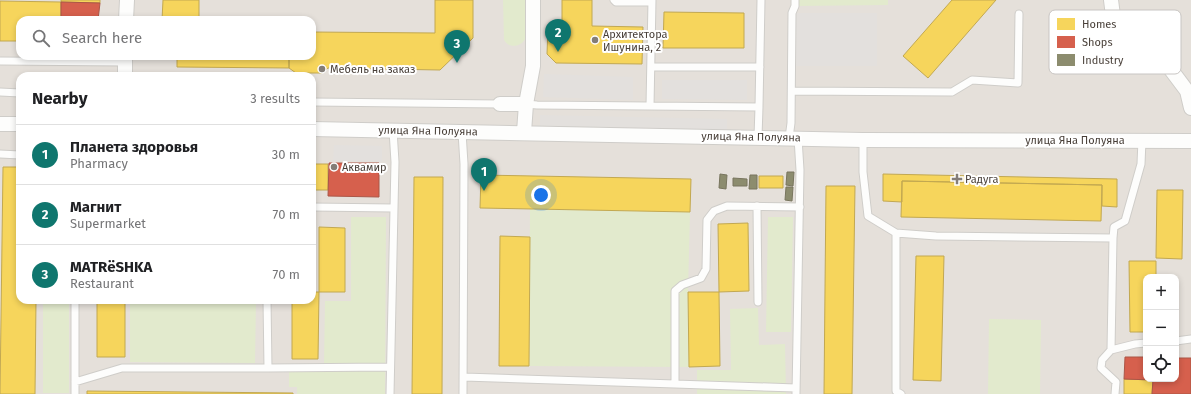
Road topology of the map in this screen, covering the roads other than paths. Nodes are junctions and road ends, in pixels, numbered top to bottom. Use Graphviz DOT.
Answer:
graph roads {
  1 [pos="127,0"];
  2 [pos="534,0"];
  3 [pos="614,0"];
  4 [pos="761,0"];
  5 [pos="794,0"];
  6 [pos="1111,0"];
  7 [pos="652,1"];
  8 [pos="1112,10"];
  9 [pos="1019,14"];
  10 [pos="126,16"];
  11 [pos="0,61"];
  12 [pos="125,65"];
  13 [pos="652,67"];
  14 [pos="760,67"];
  15 [pos="1174,74"];
  16 [pos="792,91"];
  17 [pos="0,92"];
  18 [pos="16,93"];
  19 [pos="316,102"];
  20 [pos="500,104"];
  21 [pos="526,104"];
  22 [pos="650,106"];
  23 [pos="760,107"];
  24 [pos="1191,108"];
  25 [pos="0,124"];
  26 [pos="16,124"];
  27 [pos="316,129"];
  28 [pos="393,130"];
  29 [pos="462,132"];
  30 [pos="524,132"];
  31 [pos="758,137"];
  32 [pos="794,138"];
  33 [pos="863,140"];
  34 [pos="1142,140"];
  35 [pos="1191,141"];
  36 [pos="0,154"];
  37 [pos="16,154"];
  38 [pos="757,206"];
  39 [pos="316,207"];
  40 [pos="800,207"];
  41 [pos="393,208"];
  42 [pos="896,233"];
  43 [pos="1113,238"];
  44 [pos="758,302"];
  45 [pos="75,304"];
  46 [pos="267,304"];
  47 [pos="1191,339"];
  48 [pos="1179,341"];
  49 [pos="1143,343"];
  50 [pos="1110,350"];
  51 [pos="390,367"];
  52 [pos="268,368"];
  53 [pos="464,377"];
  54 [pos="75,382"];
  55 [pos="675,384"];
  56 [pos="796,391"];
  57 [pos="75,394"];
  58 [pos="390,394"];
  59 [pos="463,394"];
  60 [pos="901,394"];
  61 [pos="1115,394"];
  1 -- 10 [label="street"];
  2 -- 21 [label="street"];
  3 -- 7 [label="lane"];
  4 -- 14 [label="lane"];
  5 -- 16 [label="lane"];
  6 -- 8 [label="street"];
  7 -- 13 [label="lane"];
  9 -- 16 [label="lane"];
  11 -- 12 [label="lane"];
  13 -- 14 [label="lane"];
  13 -- 22 [label="lane"];
  14 -- 23 [label="lane"];
  15 -- 24 [label="street"];
  16 -- 32 [label="lane"];
  17 -- 18 [label="lane"];
  19 -- 20 [label="lane"];
  20 -- 21 [label="street"];
  21 -- 22 [label="lane"];
  21 -- 30 [label="street"];
  22 -- 23 [label="lane"];
  23 -- 31 [label="lane"];
  25 -- 26 [label="street"];
  27 -- 28 [label="street, улица Яна Полуяна"];
  28 -- 29 [label="street, улица Яна Полуяна"];
  28 -- 41 [label="lane"];
  29 -- 30 [label="street, улица Яна Полуяна"];
  29 -- 53 [label="lane"];
  30 -- 31 [label="street, улица Яна Полуяна"];
  31 -- 32 [label="street, улица Яна Полуяна"];
  32 -- 33 [label="street, улица Яна Полуяна"];
  32 -- 40 [label="lane"];
  33 -- 34 [label="street, улица Яна Полуяна"];
  33 -- 42 [label="lane"];
  34 -- 35 [label="street, улица Яна Полуяна"];
  34 -- 43 [label="lane"];
  36 -- 37 [label="lane"];
  38 -- 40 [label="lane"];
  38 -- 44 [label="lane"];
  38 -- 55 [label="lane"];
  39 -- 41 [label="lane"];
  40 -- 56 [label="lane"];
  41 -- 51 [label="lane"];
  42 -- 43 [label="lane"];
  42 -- 60 [label="lane"];
  43 -- 50 [label="lane"];
  45 -- 54 [label="lane"];
  46 -- 52 [label="lane"];
  47 -- 48 [label="lane"];
  49 -- 50 [label="lane"];
  50 -- 61 [label="lane"];
  51 -- 52 [label="lane"];
  51 -- 58 [label="lane"];
  52 -- 54 [label="lane"];
  53 -- 55 [label="lane"];
  53 -- 59 [label="lane"];
  54 -- 57 [label="lane"];
  55 -- 56 [label="lane"];
}
